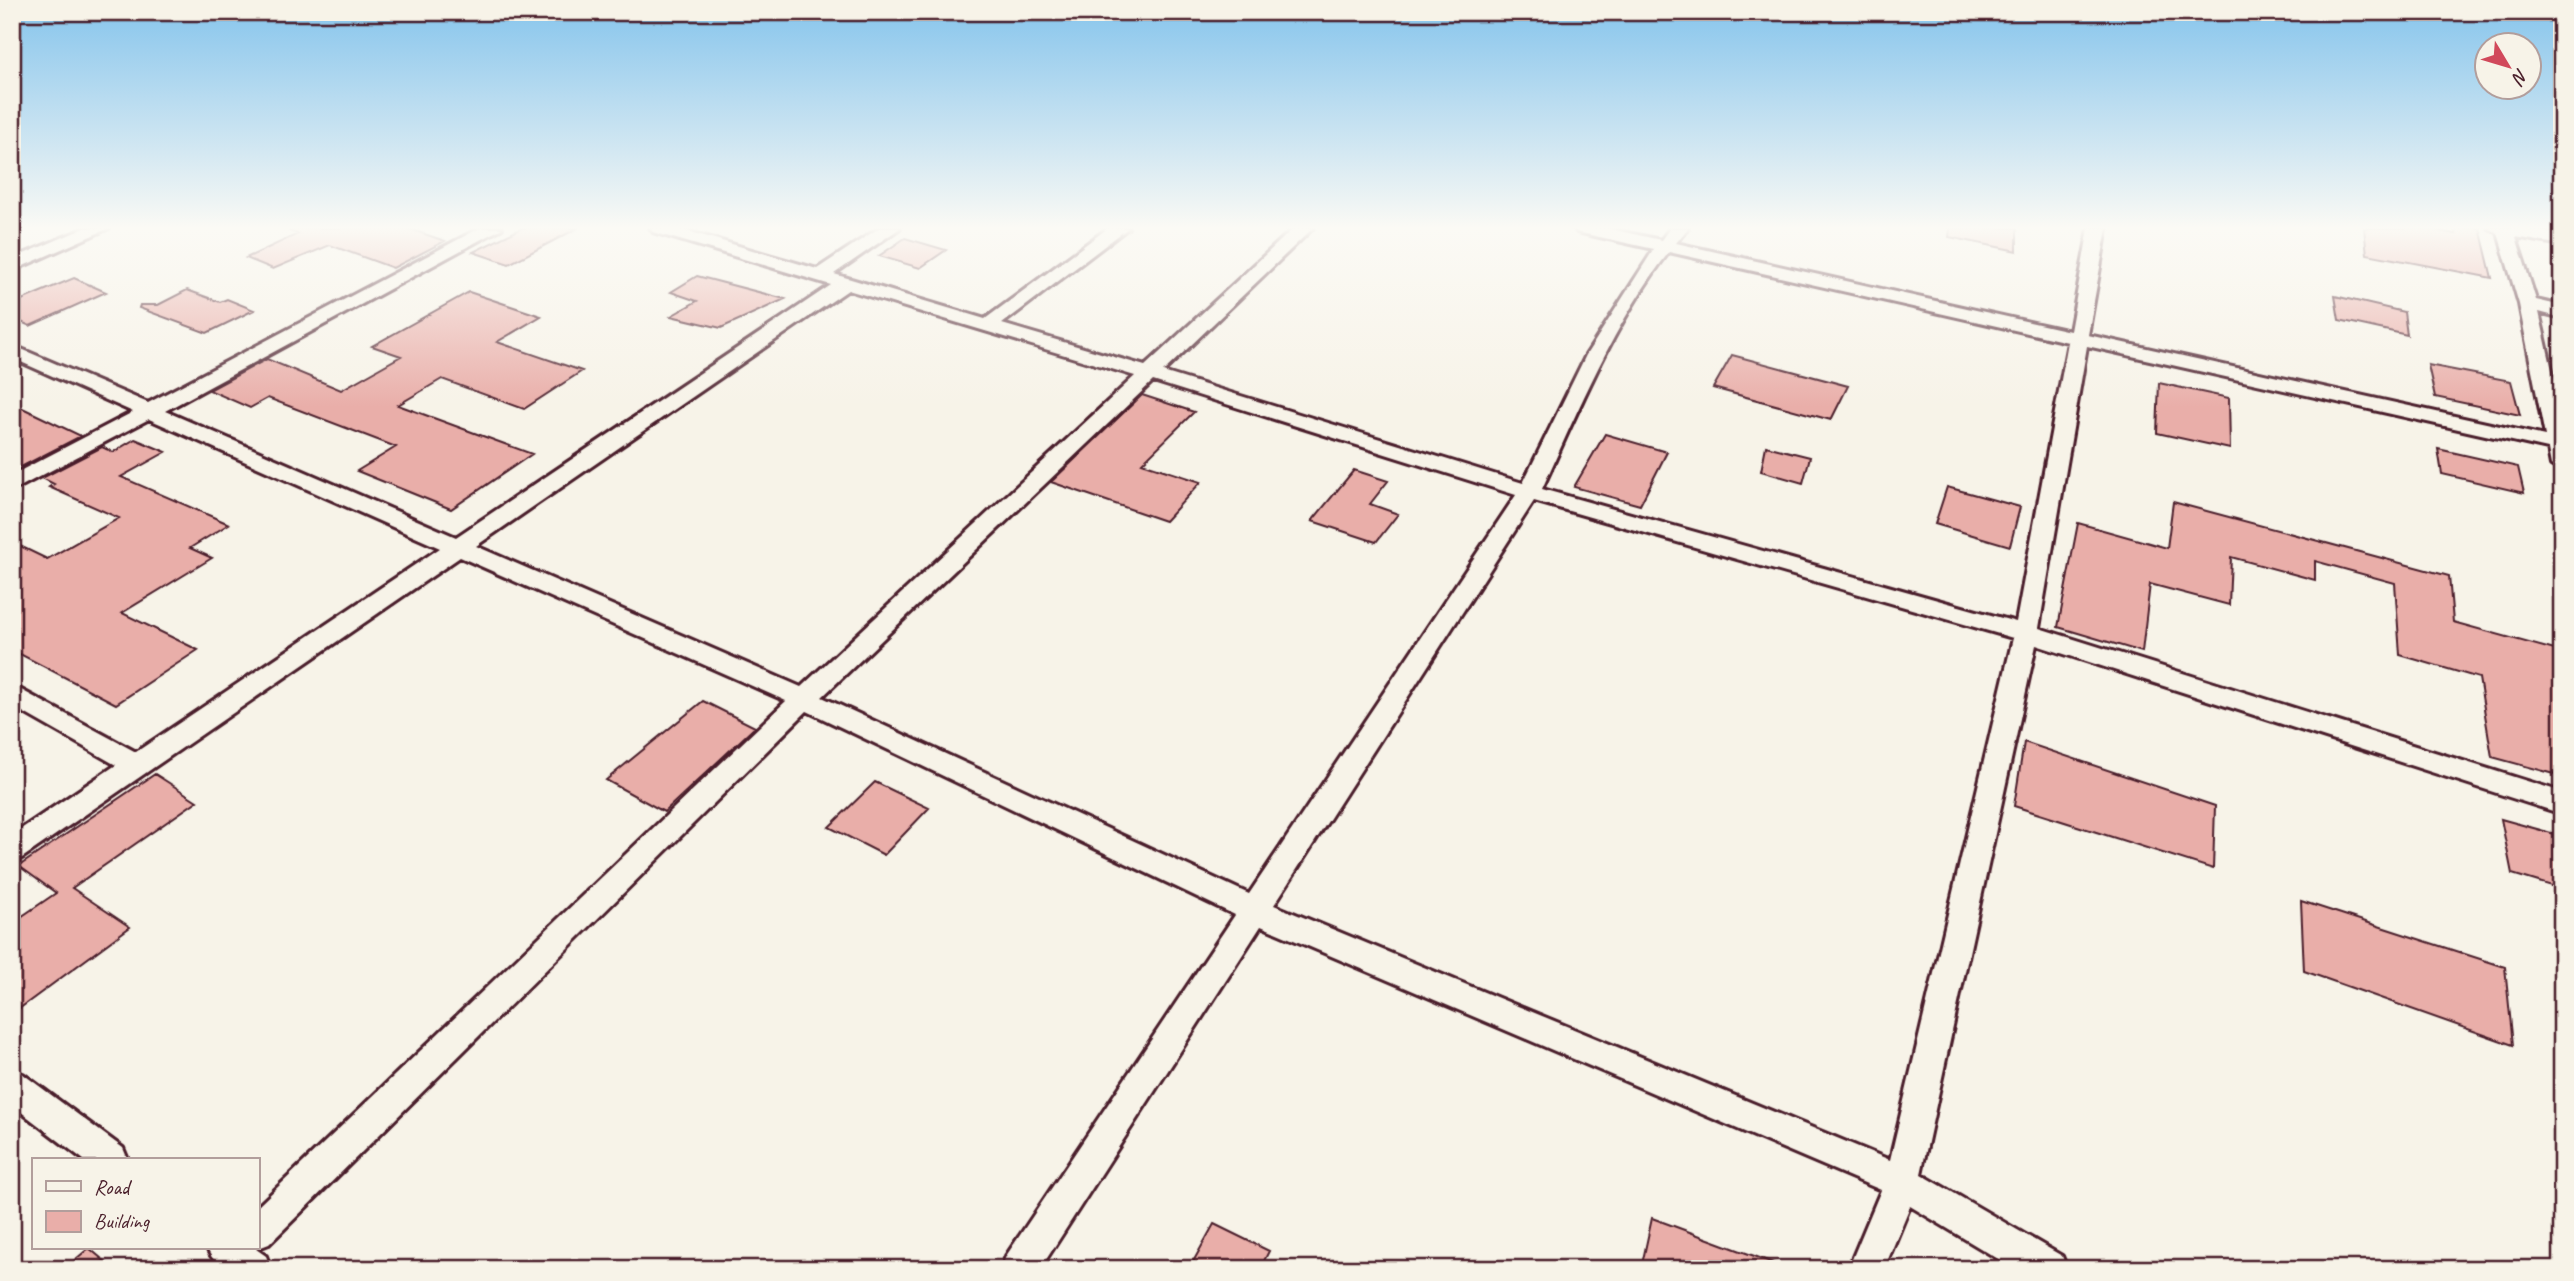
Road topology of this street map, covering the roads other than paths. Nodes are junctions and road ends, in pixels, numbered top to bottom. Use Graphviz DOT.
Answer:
graph roads {
  1 [pos="381,288"];
  2 [pos="838,288"];
  3 [pos="857,288"];
  4 [pos="1039,288"];
  5 [pos="1241,288"];
  6 [pos="1639,288"];
  7 [pos="1877,288"];
  8 [pos="2088,288"];
  9 [pos="2523,288"];
  10 [pos="2528,304"];
  11 [pos="2562,312"];
  12 [pos="988,326"];
  13 [pos="2080,338"];
  14 [pos="12,351"];
  15 [pos="1150,374"];
  16 [pos="147,413"];
  17 [pos="2560,452"];
  18 [pos="12,484"];
  19 [pos="1529,492"];
  20 [pos="454,546"];
  21 [pos="2026,633"];
  22 [pos="12,694"];
  23 [pos="804,699"];
  24 [pos="138,765"];
  25 [pos="2562,803"];
  26 [pos="12,850"];
  27 [pos="1254,910"];
  28 [pos="12,1084"];
  29 [pos="108,1158"];
  30 [pos="1902,1182"];
  31 [pos="259,1232"];
  32 [pos="1019,1269"];
  33 [pos="1866,1269"];
  34 [pos="2049,1269"];
  1 -- 16 [label="street"];
  2 -- 20 [label="street"];
  3 -- 12 [label="street"];
  4 -- 12 [label="street"];
  5 -- 15 [label="street"];
  6 -- 19 [label="street"];
  7 -- 13 [label="street"];
  8 -- 13 [label="street"];
  9 -- 10 [label="street"];
  10 -- 11 [label="street"];
  10 -- 17 [label="street"];
  12 -- 15 [label="street"];
  13 -- 17 [label="street"];
  13 -- 21 [label="street"];
  14 -- 16 [label="street"];
  15 -- 19 [label="street"];
  15 -- 23 [label="street"];
  16 -- 18 [label="street"];
  16 -- 20 [label="street"];
  19 -- 21 [label="street"];
  19 -- 27 [label="street"];
  20 -- 23 [label="street"];
  20 -- 24 [label="street"];
  21 -- 25 [label="street"];
  21 -- 30 [label="street"];
  22 -- 24 [label="street"];
  23 -- 27 [label="street"];
  23 -- 31 [label="street"];
  24 -- 26 [label="street"];
  27 -- 30 [label="street"];
  27 -- 32 [label="street"];
  28 -- 29 [label="street"];
  30 -- 33 [label="street"];
  30 -- 34 [label="street"];
}
